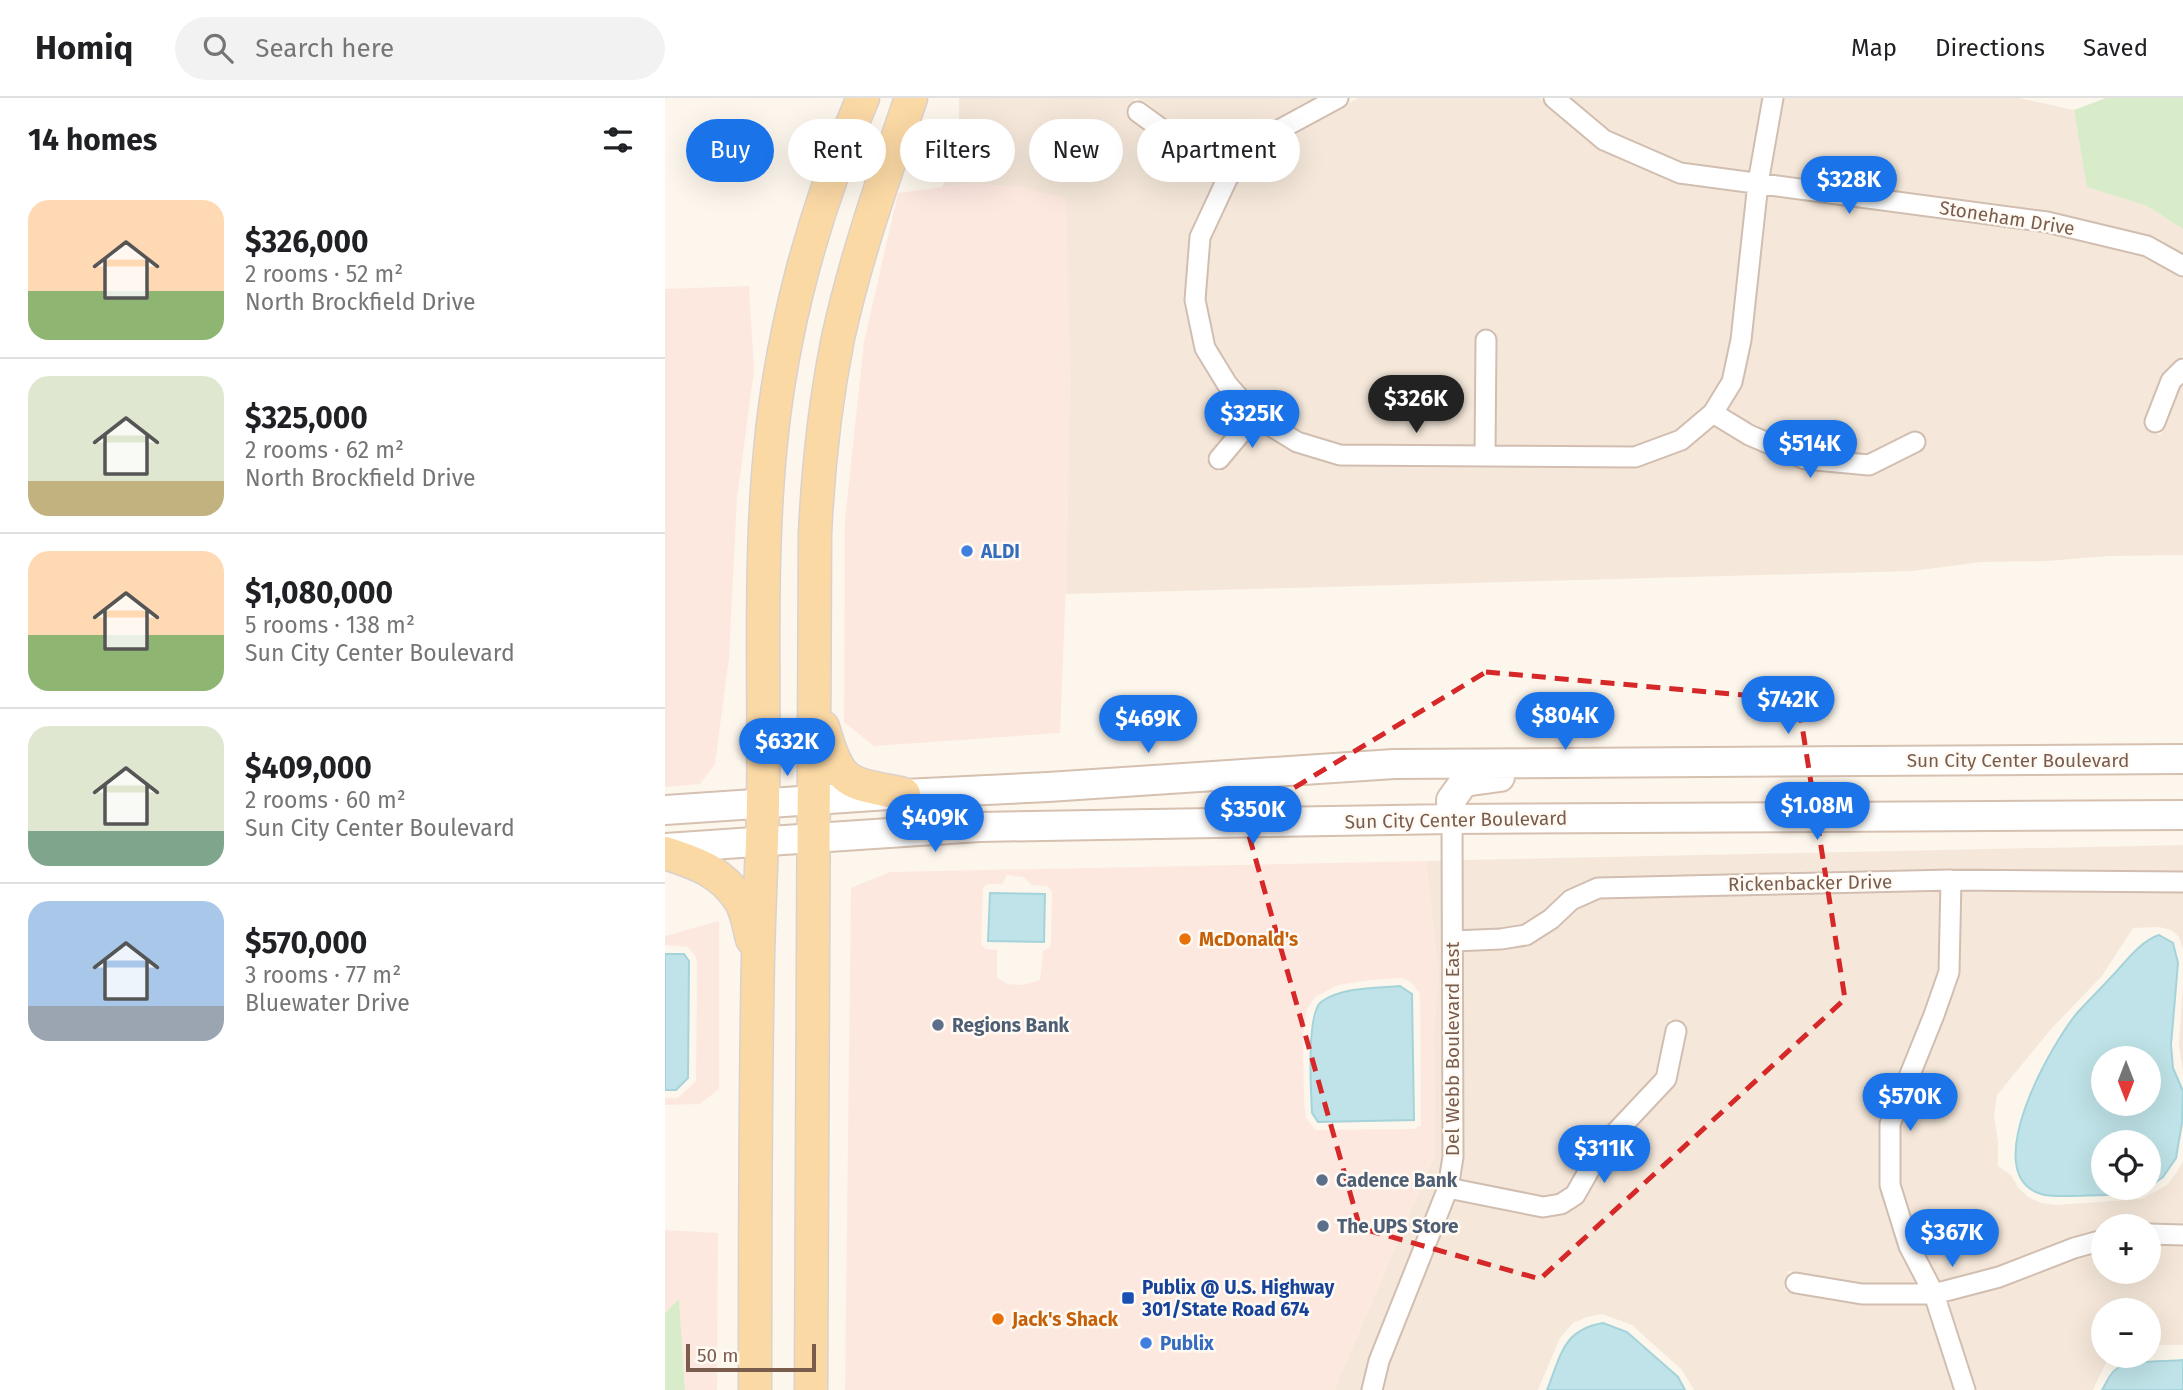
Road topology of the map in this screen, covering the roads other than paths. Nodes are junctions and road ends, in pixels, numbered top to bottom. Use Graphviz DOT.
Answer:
graph roads {
  1 [pos="863,98"];
  2 [pos="911,98"];
  3 [pos="1338,98"];
  4 [pos="1554,98"];
  5 [pos="1773,98"];
  6 [pos="1138,111"];
  7 [pos="1149,119"];
  8 [pos="1299,119"];
  9 [pos="1226,182"];
  10 [pos="1758,183"];
  11 [pos="2183,266"];
  12 [pos="1486,340"];
  13 [pos="2183,369"];
  14 [pos="1713,413"];
  15 [pos="1255,416"];
  16 [pos="2155,422"];
  17 [pos="1915,442"];
  18 [pos="1485,456"];
  19 [pos="1219,458"];
  20 [pos="815,700"];
  21 [pos="2183,759"];
  22 [pos="1751,761"];
  23 [pos="904,793"];
  24 [pos="814,801"];
  25 [pos="763,804"];
  26 [pos="665,810"];
  27 [pos="2183,815"];
  28 [pos="1452,819"];
  29 [pos="814,838"];
  30 [pos="762,842"];
  31 [pos="665,850"];
  32 [pos="1951,880"];
  33 [pos="2183,882"];
  34 [pos="1453,941"];
  35 [pos="758,957"];
  36 [pos="1676,1031"];
  37 [pos="1448,1188"];
  38 [pos="2161,1234"];
  39 [pos="2183,1235"];
  40 [pos="2091,1243"];
  41 [pos="1795,1283"];
  42 [pos="1934,1294"];
  43 [pos="755,1390"];
  44 [pos="810,1390"];
  45 [pos="1372,1390"];
  46 [pos="1965,1390"];
  1 -- 25 [label="main road"];
  2 -- 20 [label="main road"];
  3 -- 8 [label="street"];
  4 -- 10 [label="street, Stoneham Drive"];
  5 -- 10 [label="street"];
  6 -- 7 [label="street"];
  9 -- 15 [label="street"];
  10 -- 11 [label="street, Stoneham Drive"];
  10 -- 14 [label="street"];
  12 -- 18 [label="street"];
  13 -- 16 [label="street"];
  14 -- 17 [label="street"];
  14 -- 18 [label="street"];
  15 -- 18 [label="street"];
  15 -- 19 [label="street"];
  20 -- 23 [label="main road"];
  20 -- 24 [label="main road"];
  21 -- 22 [label="main road, Sun City Center Boulevard"];
  22 -- 23 [label="main road, Sun City Center Boulevard"];
  22 -- 28 [label="main road"];
  23 -- 24 [label="main road, Sun City Center Boulevard"];
  24 -- 25 [label="main road, Sun City Center Boulevard"];
  24 -- 29 [label="main road"];
  25 -- 26 [label="main road, Sun City Center Boulevard"];
  25 -- 30 [label="main road"];
  27 -- 28 [label="main road, Sun City Center Boulevard"];
  28 -- 29 [label="main road, Sun City Center Boulevard"];
  28 -- 34 [label="street, Del Webb Boulevard East"];
  29 -- 30 [label="main road, Sun City Center Boulevard"];
  29 -- 44 [label="main road"];
  30 -- 31 [label="main road, Sun City Center Boulevard"];
  30 -- 35 [label="main road"];
  31 -- 35 [label="main road"];
  32 -- 33 [label="street, Rickenbacker Drive"];
  32 -- 34 [label="street, Rickenbacker Drive"];
  32 -- 42 [label="street"];
  34 -- 37 [label="street, Del Webb Boulevard East"];
  35 -- 43 [label="main road"];
  36 -- 37 [label="street"];
  37 -- 45 [label="street, Del Webb Boulevard East"];
  38 -- 39 [label="street"];
  40 -- 42 [label="street"];
  41 -- 42 [label="street"];
  42 -- 46 [label="street"];
}
